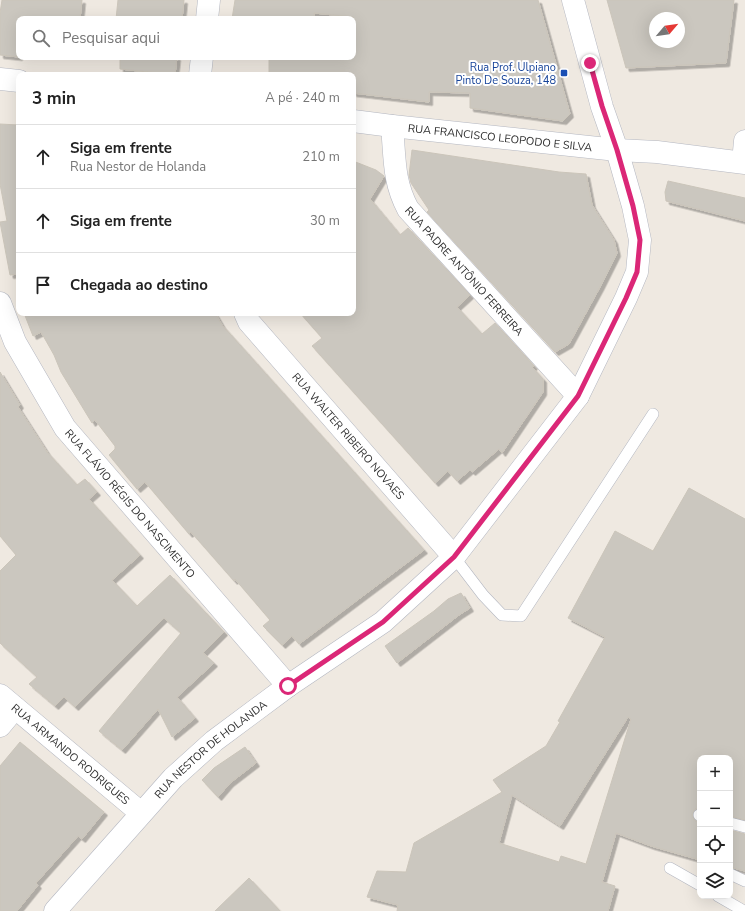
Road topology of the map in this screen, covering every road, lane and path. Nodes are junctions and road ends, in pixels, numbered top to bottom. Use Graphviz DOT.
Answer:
graph roads {
  1 [pos="209,0"];
  2 [pos="573,0"];
  3 [pos="207,16"];
  4 [pos="202,60"];
  5 [pos="200,72"];
  6 [pos="0,79"];
  7 [pos="16,81"];
  8 [pos="356,121"];
  9 [pos="392,126"];
  10 [pos="745,141"];
  11 [pos="617,150"];
  12 [pos="744,162"];
  13 [pos="0,302"];
  14 [pos="246,316"];
  15 [pos="578,396"];
  16 [pos="653,414"];
  17 [pos="454,557"];
  18 [pos="288,686"];
  19 [pos="8,702"];
  20 [pos="0,726"];
  21 [pos="141,813"];
  22 [pos="733,824"];
  23 [pos="745,827"];
  24 [pos="670,868"];
  25 [pos="733,875"];
  26 [pos="745,881"];
  27 [pos="697,882"];
  28 [pos="723,899"];
  29 [pos="55,911"];
  30 [pos="744,911"];
  1 -- 3 [label="street"];
  2 -- 11 [label="street, RUA NESTOR DE HOLANDA"];
  4 -- 5 [label="street"];
  6 -- 7 [label="street"];
  8 -- 9 [label="street, RUA FRANCISCO LEOPODO E SILVA"];
  9 -- 11 [label="street, RUA FRANCISCO LEOPODO E SILVA"];
  9 -- 15 [label="street, RUA PADRE ANTÔNIO FERREIRA"];
  10 -- 12 [label="street"];
  11 -- 12 [label="street, RUA FRANCISCO LEOPODO E SILVA"];
  11 -- 15 [label="street, RUA NESTOR DE HOLANDA"];
  13 -- 18 [label="street, RUA FLÁVIO RÉGIS DO NASCIMENTO"];
  14 -- 17 [label="street, RUA WALTER RIBEIRO NOVAES"];
  15 -- 17 [label="street, RUA NESTOR DE HOLANDA"];
  16 -- 17 [label="lane"];
  17 -- 18 [label="street, RUA NESTOR DE HOLANDA"];
  18 -- 21 [label="street, RUA NESTOR DE HOLANDA"];
  19 -- 20 [label="street"];
  19 -- 21 [label="street, RUA ARMANDO RODRIGUES"];
  21 -- 29 [label="street, RUA NESTOR DE HOLANDA"];
  22 -- 23 [label="lane"];
  24 -- 27 [label="lane"];
  25 -- 26 [label="lane"];
  28 -- 30 [label="lane"];
}
